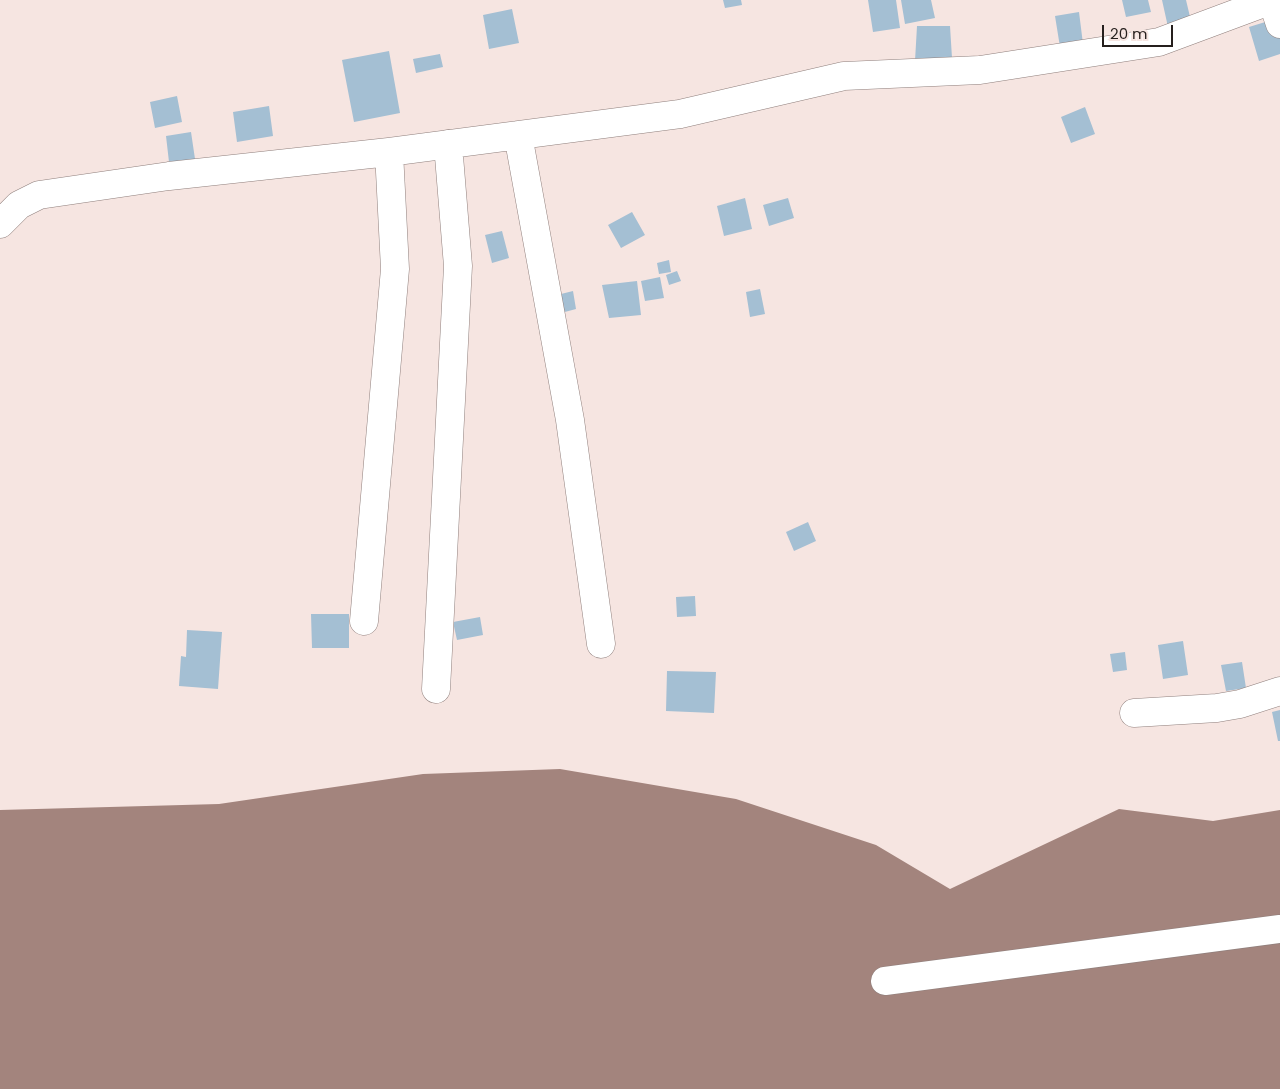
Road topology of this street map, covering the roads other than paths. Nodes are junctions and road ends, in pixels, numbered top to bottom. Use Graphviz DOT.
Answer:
graph roads {
  1 [pos="1272,0"];
  2 [pos="1280,24"];
  3 [pos="518,135"];
  4 [pos="448,144"];
  5 [pos="389,152"];
  6 [pos="0,224"];
  7 [pos="364,621"];
  8 [pos="600,644"];
  9 [pos="436,689"];
  10 [pos="1280,691"];
  11 [pos="1134,714"];
  12 [pos="1280,929"];
  13 [pos="885,981"];
  1 -- 2 [label="street"];
  1 -- 3 [label="street"];
  3 -- 4 [label="street"];
  3 -- 8 [label="street"];
  4 -- 5 [label="street"];
  4 -- 9 [label="street"];
  5 -- 6 [label="street"];
  5 -- 7 [label="street"];
  10 -- 11 [label="street"];
  12 -- 13 [label="street"];
}
